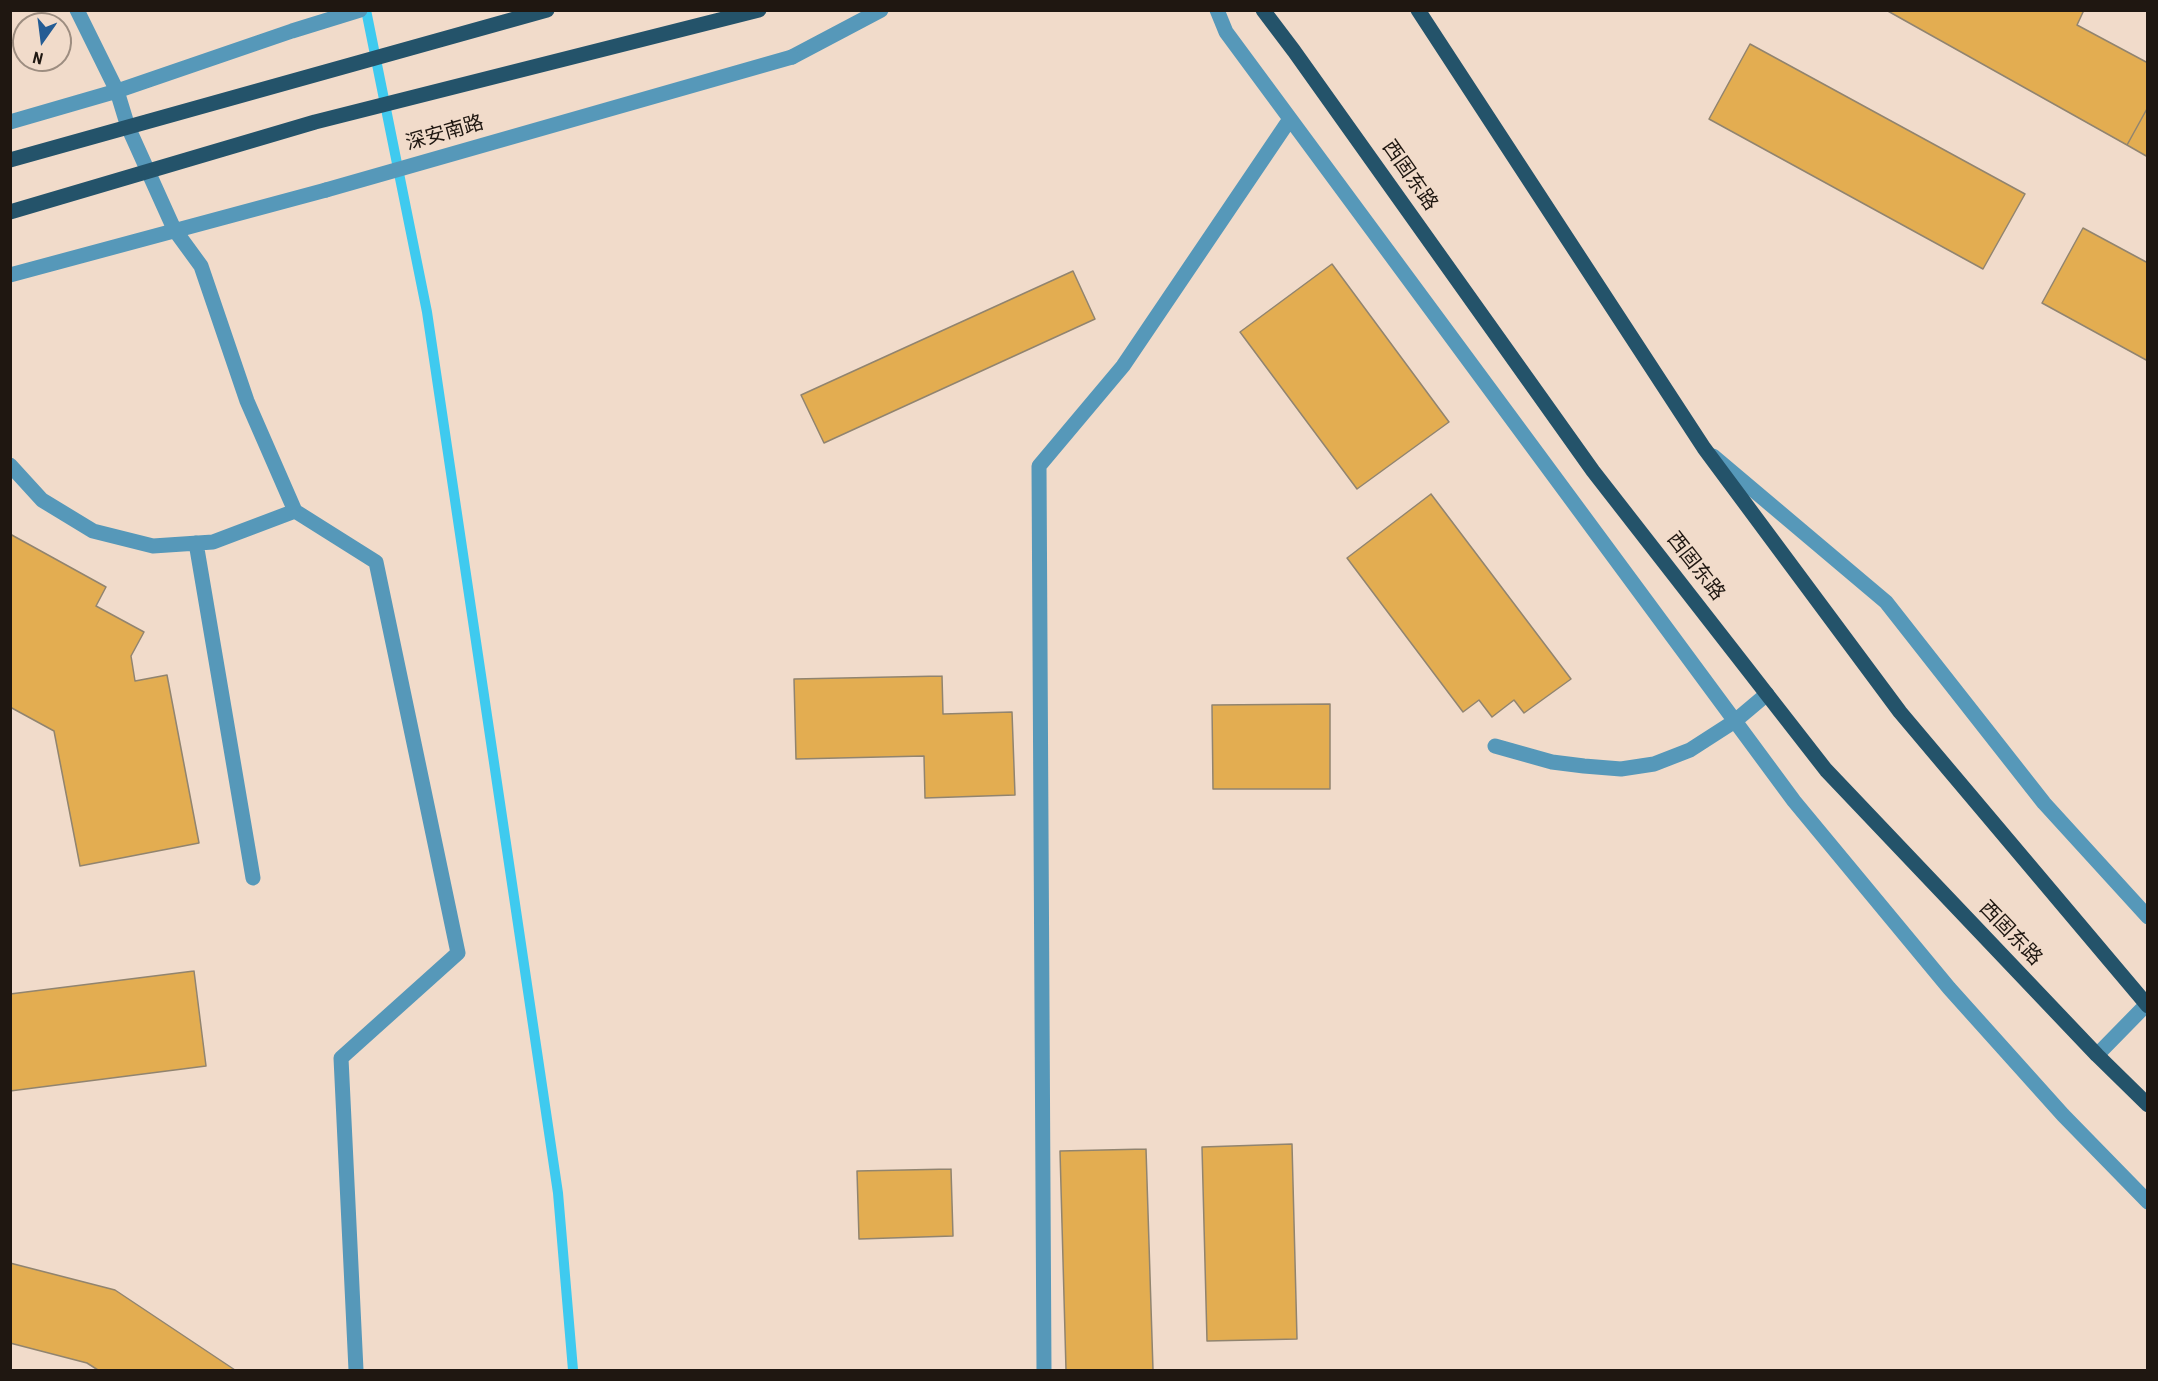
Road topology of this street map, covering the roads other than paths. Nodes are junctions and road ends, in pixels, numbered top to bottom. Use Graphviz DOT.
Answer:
graph roads {
  1 [pos="77,10"];
  2 [pos="360,10"];
  3 [pos="547,10"];
  4 [pos="759,10"];
  5 [pos="882,10"];
  6 [pos="1216,10"];
  7 [pos="1263,10"];
  8 [pos="1419,11"];
  9 [pos="117,91"];
  10 [pos="1290,119"];
  11 [pos="10,122"];
  12 [pos="128,127"];
  13 [pos="10,160"];
  14 [pos="149,171"];
  15 [pos="10,212"];
  16 [pos="174,230"];
  17 [pos="10,274"];
  18 [pos="1704,448"];
  19 [pos="10,465"];
  20 [pos="295,511"];
  21 [pos="196,543"];
  22 [pos="1767,694"];
  23 [pos="1735,721"];
  24 [pos="1495,747"];
  25 [pos="254,878"];
  26 [pos="2148,917"];
  27 [pos="2147,1006"];
  28 [pos="2097,1055"];
  29 [pos="2148,1105"];
  30 [pos="2148,1202"];
  31 [pos="356,1371"];
  32 [pos="1044,1371"];
  1 -- 9 [label="street"];
  2 -- 9 [label="street"];
  3 -- 12 [label="main road"];
  4 -- 14 [label="main road"];
  5 -- 16 [label="street, 深安南路, bridge"];
  6 -- 10 [label="street"];
  7 -- 22 [label="main road, 西固东路"];
  8 -- 18 [label="main road"];
  9 -- 11 [label="street"];
  9 -- 12 [label="street"];
  10 -- 23 [label="street"];
  10 -- 32 [label="street"];
  12 -- 13 [label="main road"];
  12 -- 14 [label="street"];
  14 -- 15 [label="main road"];
  14 -- 16 [label="street"];
  16 -- 17 [label="street, 深安南路"];
  16 -- 20 [label="street"];
  18 -- 26 [label="street"];
  18 -- 27 [label="main road"];
  19 -- 21 [label="street"];
  20 -- 21 [label="street"];
  20 -- 31 [label="street"];
  21 -- 25 [label="street"];
  22 -- 23 [label="street"];
  22 -- 28 [label="main road, 西固东路"];
  23 -- 24 [label="street"];
  23 -- 30 [label="street"];
  27 -- 28 [label="street"];
  28 -- 29 [label="main road, 西固东路"];
}
